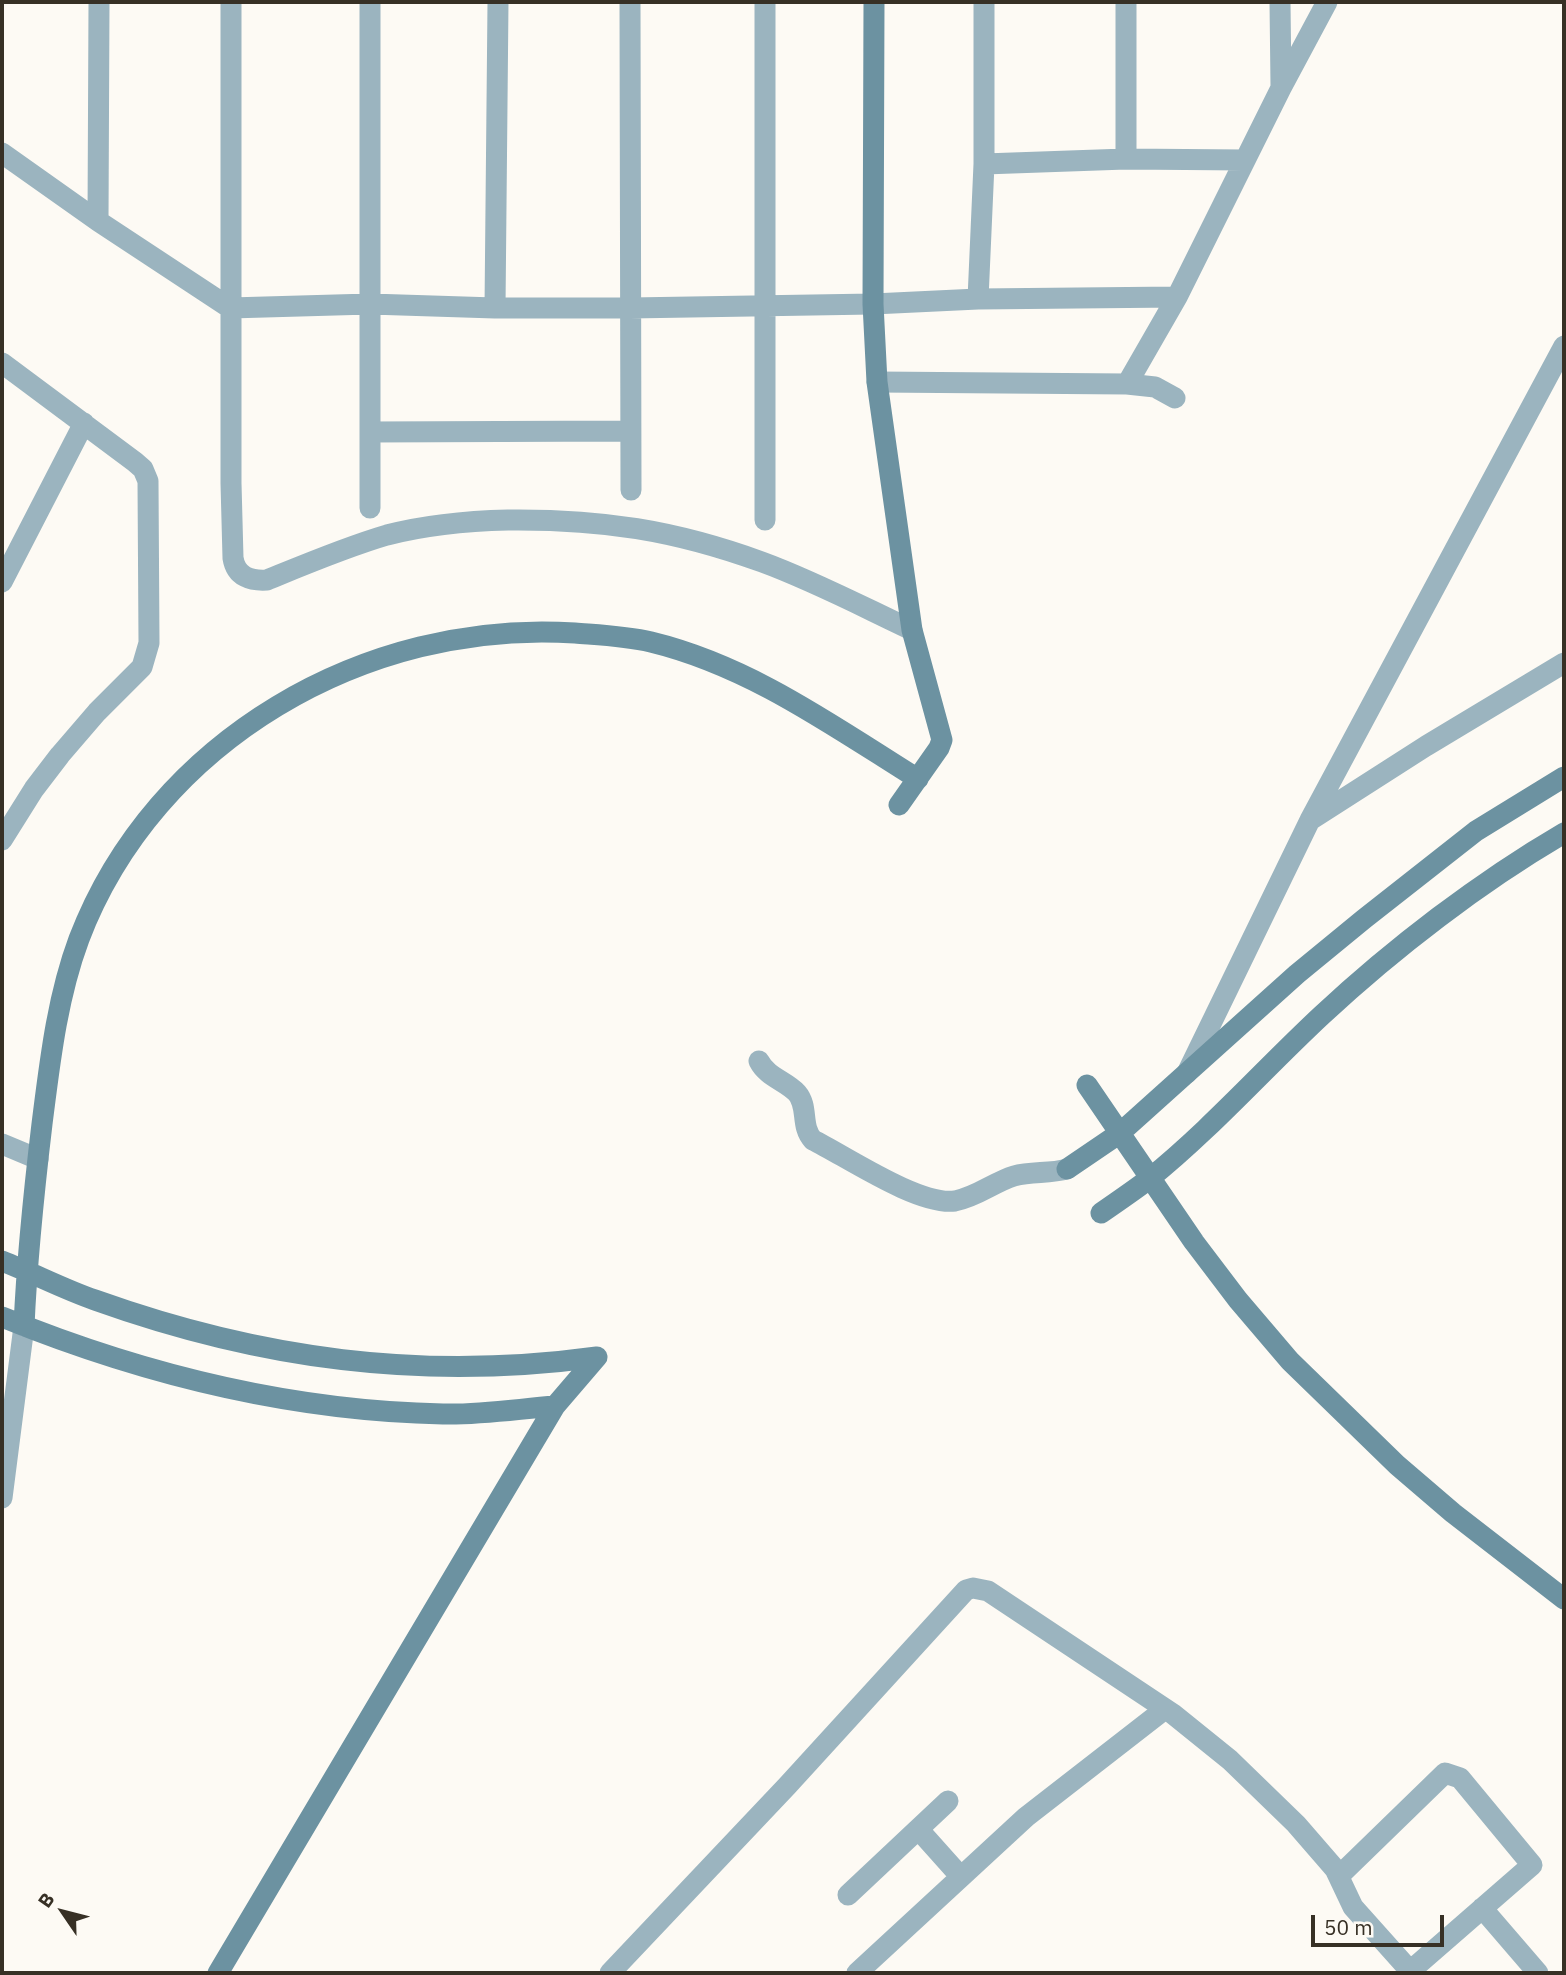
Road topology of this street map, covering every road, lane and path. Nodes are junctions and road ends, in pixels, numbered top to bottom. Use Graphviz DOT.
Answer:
graph roads {
  1 [pos="99,2"];
  2 [pos="231,2"];
  3 [pos="370,2"];
  4 [pos="498,2"];
  5 [pos="631,2"];
  6 [pos="765,2"];
  7 [pos="874,2"];
  8 [pos="984,2"];
  9 [pos="1126,2"];
  10 [pos="1280,2"];
  11 [pos="1327,2"];
  12 [pos="1280,88"];
  13 [pos="2,153"];
  14 [pos="1126,159"];
  15 [pos="1244,160"];
  16 [pos="984,164"];
  17 [pos="98,220"];
  18 [pos="1177,297"];
  19 [pos="978,299"];
  20 [pos="370,304"];
  21 [pos="873,304"];
  22 [pos="765,305"];
  23 [pos="630,307"];
  24 [pos="230,308"];
  25 [pos="495,308"];
  26 [pos="1564,346"];
  27 [pos="2,363"];
  28 [pos="877,382"];
  29 [pos="1127,384"];
  30 [pos="1175,398"];
  31 [pos="83,423"];
  32 [pos="630,431"];
  33 [pos="371,432"];
  34 [pos="631,490"];
  35 [pos="370,508"];
  36 [pos="765,520"];
  37 [pos="2,582"];
  38 [pos="912,630"];
  39 [pos="1564,663"];
  40 [pos="1564,777"];
  41 [pos="918,779"];
  42 [pos="900,805"];
  43 [pos="1310,820"];
  44 [pos="1564,833"];
  45 [pos="2,840"];
  46 [pos="759,1061"];
  47 [pos="1186,1075"];
  48 [pos="1087,1085"];
  49 [pos="1120,1133"];
  50 [pos="2,1144"];
  51 [pos="38,1159"];
  52 [pos="1149,1178"];
  53 [pos="1101,1213"];
  54 [pos="2,1261"];
  55 [pos="26,1271"];
  56 [pos="2,1317"];
  57 [pos="24,1326"];
  58 [pos="555,1406"];
  59 [pos="2,1498"];
  60 [pos="1564,1599"];
  61 [pos="1165,1709"];
  62 [pos="948,1801"];
  63 [pos="919,1830"];
  64 [pos="1339,1876"];
  65 [pos="961,1877"];
  66 [pos="848,1895"];
  67 [pos="1482,1908"];
  68 [pos="218,1973"];
  69 [pos="610,1973"];
  70 [pos="857,1973"];
  71 [pos="1410,1973"];
  72 [pos="1538,1973"];
  1 -- 17 [label="street"];
  2 -- 24 [label="street"];
  3 -- 20 [label="street"];
  4 -- 25 [label="street"];
  5 -- 23 [label="street"];
  6 -- 22 [label="street"];
  7 -- 21 [label="street"];
  8 -- 16 [label="street"];
  9 -- 14 [label="street"];
  10 -- 12 [label="street"];
  11 -- 12 [label="street"];
  12 -- 15 [label="street"];
  13 -- 17 [label="street"];
  14 -- 15 [label="street"];
  14 -- 16 [label="street"];
  15 -- 18 [label="street"];
  16 -- 19 [label="street"];
  17 -- 24 [label="street"];
  18 -- 19 [label="street"];
  18 -- 29 [label="street"];
  19 -- 21 [label="street"];
  20 -- 24 [label="street"];
  20 -- 25 [label="street"];
  20 -- 33 [label="street"];
  21 -- 22 [label="street"];
  21 -- 28 [label="street"];
  22 -- 23 [label="street"];
  22 -- 36 [label="street"];
  23 -- 25 [label="street"];
  23 -- 32 [label="street"];
  24 -- 38 [label="street"];
  26 -- 43 [label="street"];
  27 -- 31 [label="street"];
  28 -- 29 [label="street"];
  28 -- 38 [label="street"];
  29 -- 30 [label="street"];
  31 -- 37 [label="street"];
  31 -- 45 [label="street"];
  32 -- 33 [label="street"];
  32 -- 34 [label="street"];
  33 -- 35 [label="street"];
  38 -- 41 [label="street"];
  39 -- 43 [label="street"];
  40 -- 47 [label="street"];
  41 -- 42 [label="street"];
  41 -- 51 [label="street"];
  43 -- 47 [label="street"];
  44 -- 52 [label="street"];
  46 -- 49 [label="street"];
  47 -- 49 [label="street"];
  48 -- 49 [label="street"];
  49 -- 52 [label="street"];
  50 -- 51 [label="street"];
  51 -- 55 [label="street"];
  52 -- 53 [label="street"];
  52 -- 60 [label="street"];
  54 -- 55 [label="street"];
  55 -- 57 [label="street"];
  55 -- 58 [label="street"];
  56 -- 57 [label="street"];
  57 -- 58 [label="street"];
  57 -- 59 [label="street"];
  58 -- 68 [label="street"];
  61 -- 64 [label="street"];
  61 -- 65 [label="street"];
  61 -- 69 [label="street"];
  62 -- 63 [label="street"];
  63 -- 65 [label="street"];
  63 -- 66 [label="street"];
  64 -- 67 [label="street"];
  64 -- 71 [label="street"];
  65 -- 70 [label="street"];
  67 -- 71 [label="street"];
  67 -- 72 [label="street"];
}
